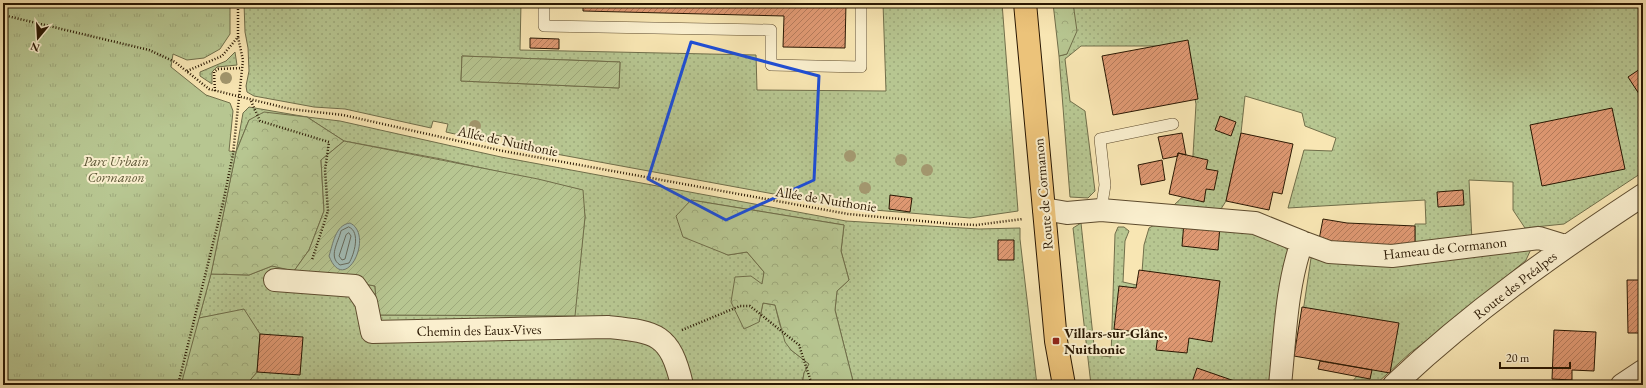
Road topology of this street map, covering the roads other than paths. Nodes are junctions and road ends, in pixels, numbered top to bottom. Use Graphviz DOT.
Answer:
graph roads {
  1 [pos="544,3"];
  2 [pos="861,3"];
  3 [pos="1025,3"];
  4 [pos="1173,124"];
  5 [pos="1643,195"];
  6 [pos="1101,210"];
  7 [pos="1035,214"];
  8 [pos="1302,242"];
  9 [pos="1565,246"];
  10 [pos="275,280"];
  11 [pos="1643,371"];
  12 [pos="682,385"];
  13 [pos="1064,385"];
  14 [pos="1280,385"];
  15 [pos="1394,385"];
  16 [pos="1622,385"];
  1 -- 2 [label="lane"];
  3 -- 7 [label="main road, Route de Cormanon"];
  4 -- 6 [label="lane"];
  5 -- 9 [label="street, Route des Préalpes"];
  6 -- 7 [label="street, Hameau de Cormanon"];
  6 -- 8 [label="street, Hameau de Cormanon"];
  7 -- 13 [label="main road, Route de Cormanon"];
  8 -- 9 [label="street, Hameau de Cormanon"];
  8 -- 14 [label="street"];
  9 -- 15 [label="street, Route des Préalpes"];
  10 -- 12 [label="street, Chemin des Eaux-Vives"];
  11 -- 16 [label="street"];
}
